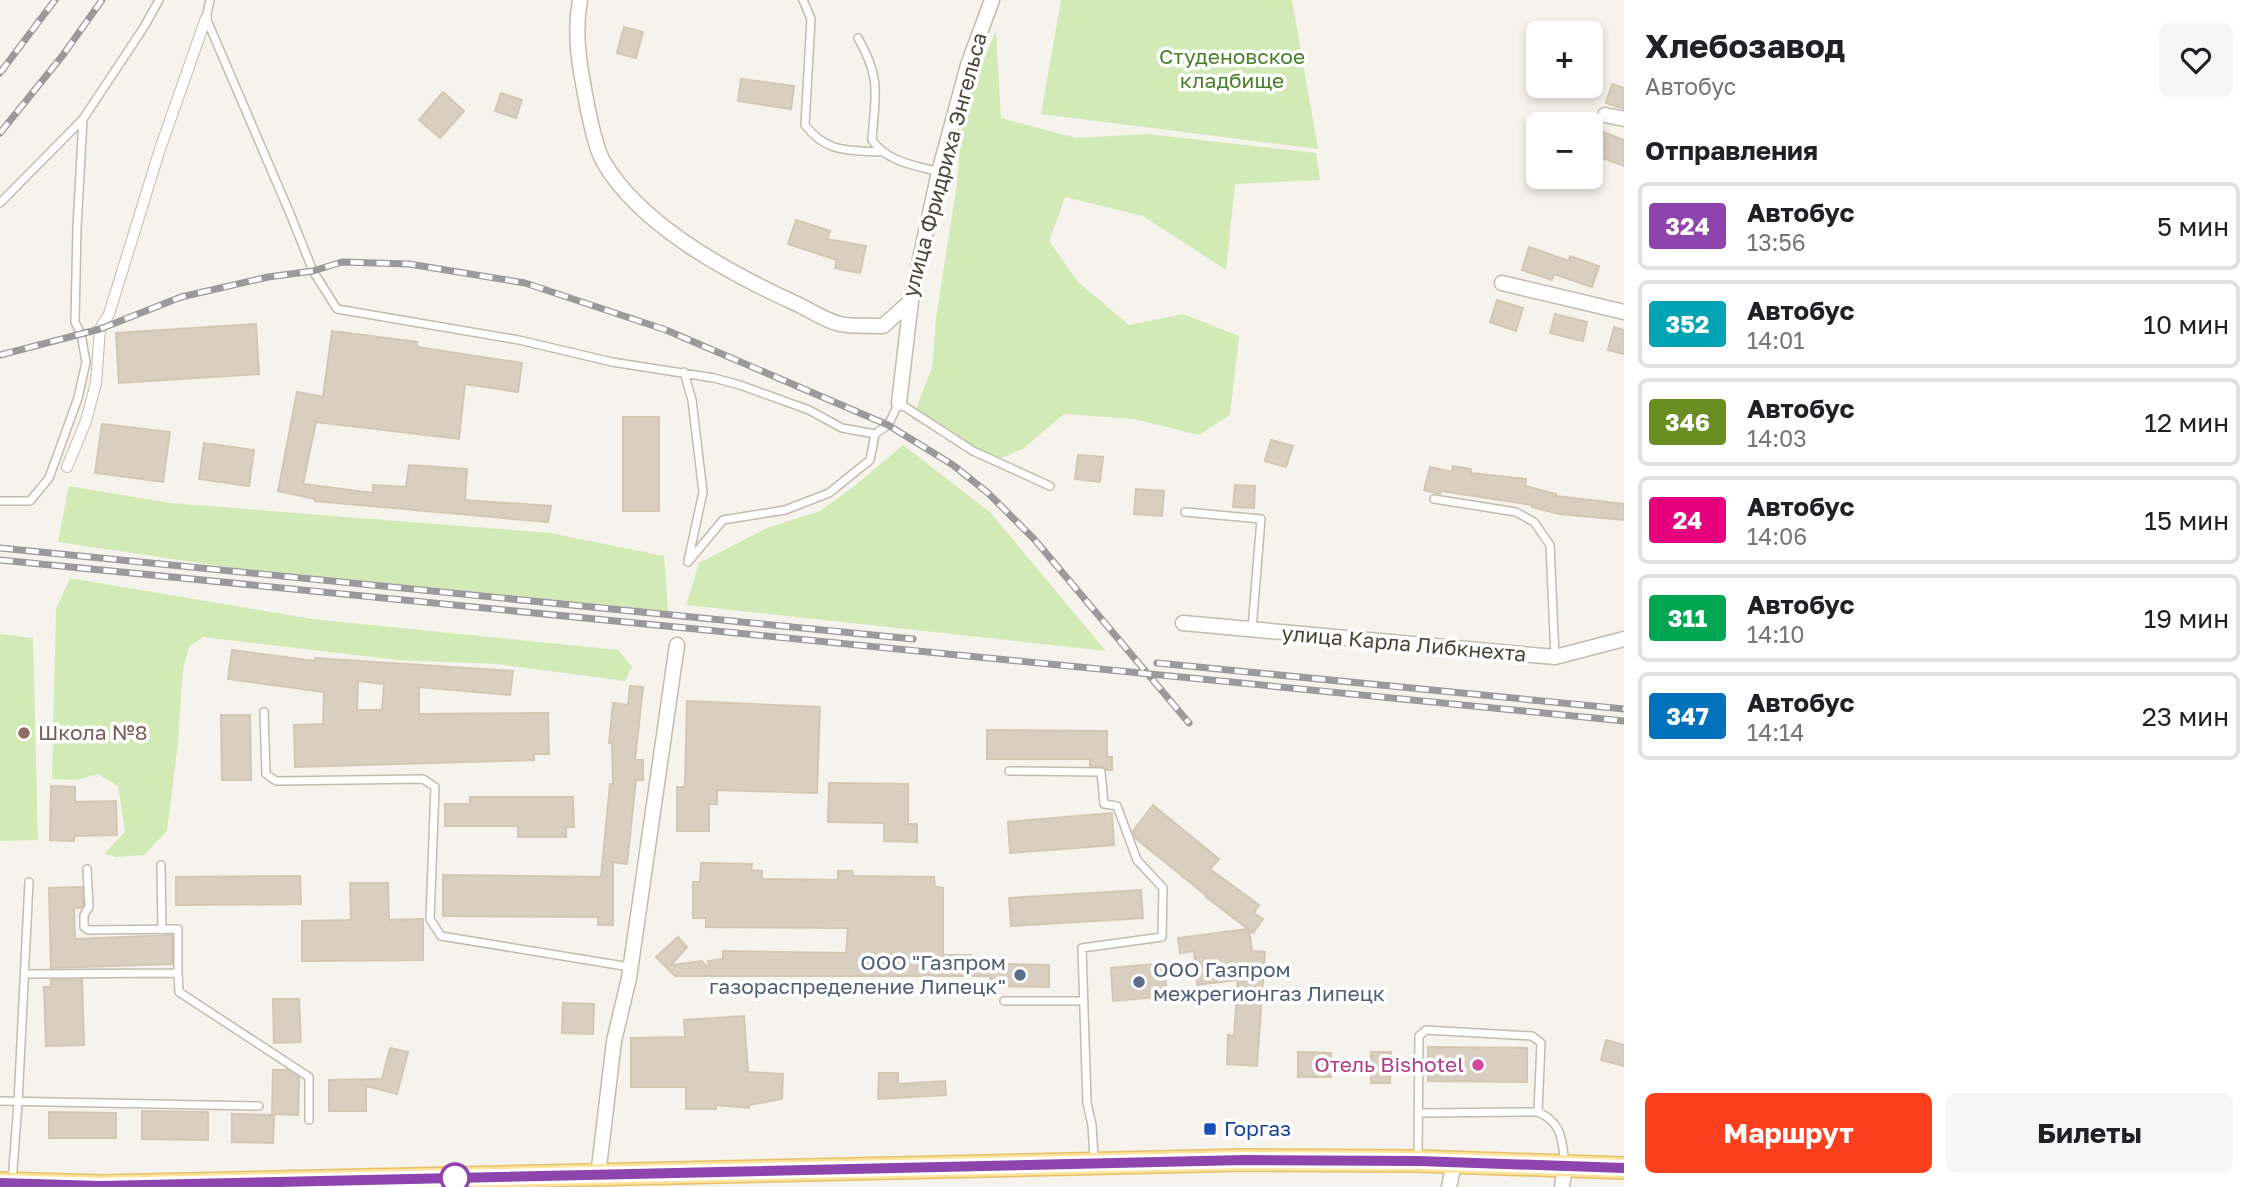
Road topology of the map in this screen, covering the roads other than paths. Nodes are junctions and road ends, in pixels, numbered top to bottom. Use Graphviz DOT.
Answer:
graph roads {
  1 [pos="159,0"];
  2 [pos="210,0"];
  3 [pos="580,0"];
  4 [pos="803,0"];
  5 [pos="992,0"];
  6 [pos="206,18"];
  7 [pos="858,38"];
  8 [pos="1605,115"];
  9 [pos="83,119"];
  10 [pos="1624,119"];
  11 [pos="880,152"];
  12 [pos="939,172"];
  13 [pos="0,203"];
  14 [pos="1502,283"];
  15 [pos="911,301"];
  16 [pos="1624,312"];
  17 [pos="684,372"];
  18 [pos="899,403"];
  19 [pos="875,434"];
  20 [pos="67,467"];
  21 [pos="1050,486"];
  22 [pos="1434,499"];
  23 [pos="0,501"];
  24 [pos="1185,512"];
  25 [pos="1183,623"];
  26 [pos="1252,630"];
  27 [pos="1624,639"];
  28 [pos="677,645"];
  29 [pos="1555,657"];
  30 [pos="264,712"];
  31 [pos="1009,771"];
  32 [pos="161,865"];
  33 [pos="87,869"];
  34 [pos="29,882"];
  35 [pos="162,930"];
  36 [pos="631,967"];
  37 [pos="178,973"];
  38 [pos="25,974"];
  39 [pos="1004,1001"];
  40 [pos="1084,1001"];
  41 [pos="0,1101"];
  42 [pos="18,1103"];
  43 [pos="259,1106"];
  44 [pos="1538,1112"];
  45 [pos="1418,1113"];
  46 [pos="309,1120"];
  47 [pos="1418,1161"];
  48 [pos="1454,1163"];
  49 [pos="1094,1165"];
  50 [pos="1565,1166"];
  51 [pos="1624,1168"];
  52 [pos="598,1176"];
  53 [pos="6,1183"];
  54 [pos="1449,1187"];
  55 [pos="1562,1187"];
  1 -- 9 [label="lane"];
  2 -- 6 [label="lane"];
  3 -- 15 [label="street, улица Фридриха Энгельса"];
  4 -- 11 [label="lane"];
  5 -- 12 [label="street, улица Фридриха Энгельса"];
  6 -- 17 [label="lane"];
  6 -- 20 [label="street"];
  7 -- 11 [label="lane"];
  8 -- 10 [label="street"];
  9 -- 13 [label="lane"];
  9 -- 23 [label="lane"];
  11 -- 12 [label="lane"];
  12 -- 15 [label="street, улица Фридриха Энгельса"];
  14 -- 16 [label="street"];
  15 -- 18 [label="street"];
  17 -- 19 [label="lane"];
  17 -- 19 [label="lane"];
  18 -- 19 [label="lane"];
  18 -- 21 [label="lane"];
  22 -- 29 [label="lane"];
  24 -- 26 [label="lane"];
  25 -- 26 [label="street, улица Карла Либкнехта"];
  26 -- 29 [label="street, улица Карла Либкнехта"];
  27 -- 29 [label="street, улица Карла Либкнехта"];
  28 -- 36 [label="street"];
  30 -- 36 [label="lane"];
  31 -- 40 [label="lane"];
  32 -- 35 [label="lane"];
  33 -- 35 [label="lane"];
  34 -- 38 [label="lane"];
  35 -- 37 [label="lane"];
  36 -- 52 [label="street"];
  37 -- 38 [label="lane"];
  37 -- 46 [label="lane"];
  38 -- 42 [label="lane"];
  39 -- 40 [label="lane"];
  40 -- 49 [label="lane"];
  41 -- 42 [label="lane"];
  42 -- 43 [label="lane"];
  42 -- 53 [label="lane"];
  44 -- 45 [label="lane"];
  44 -- 45 [label="lane"];
  44 -- 50 [label="lane"];
  45 -- 47 [label="lane"];
  47 -- 48 [label="main road"];
  47 -- 49 [label="main road"];
  48 -- 50 [label="main road"];
  48 -- 54 [label="street"];
  49 -- 52 [label="main road"];
  50 -- 51 [label="main road"];
  50 -- 55 [label="street"];
  52 -- 53 [label="main road"];
}
